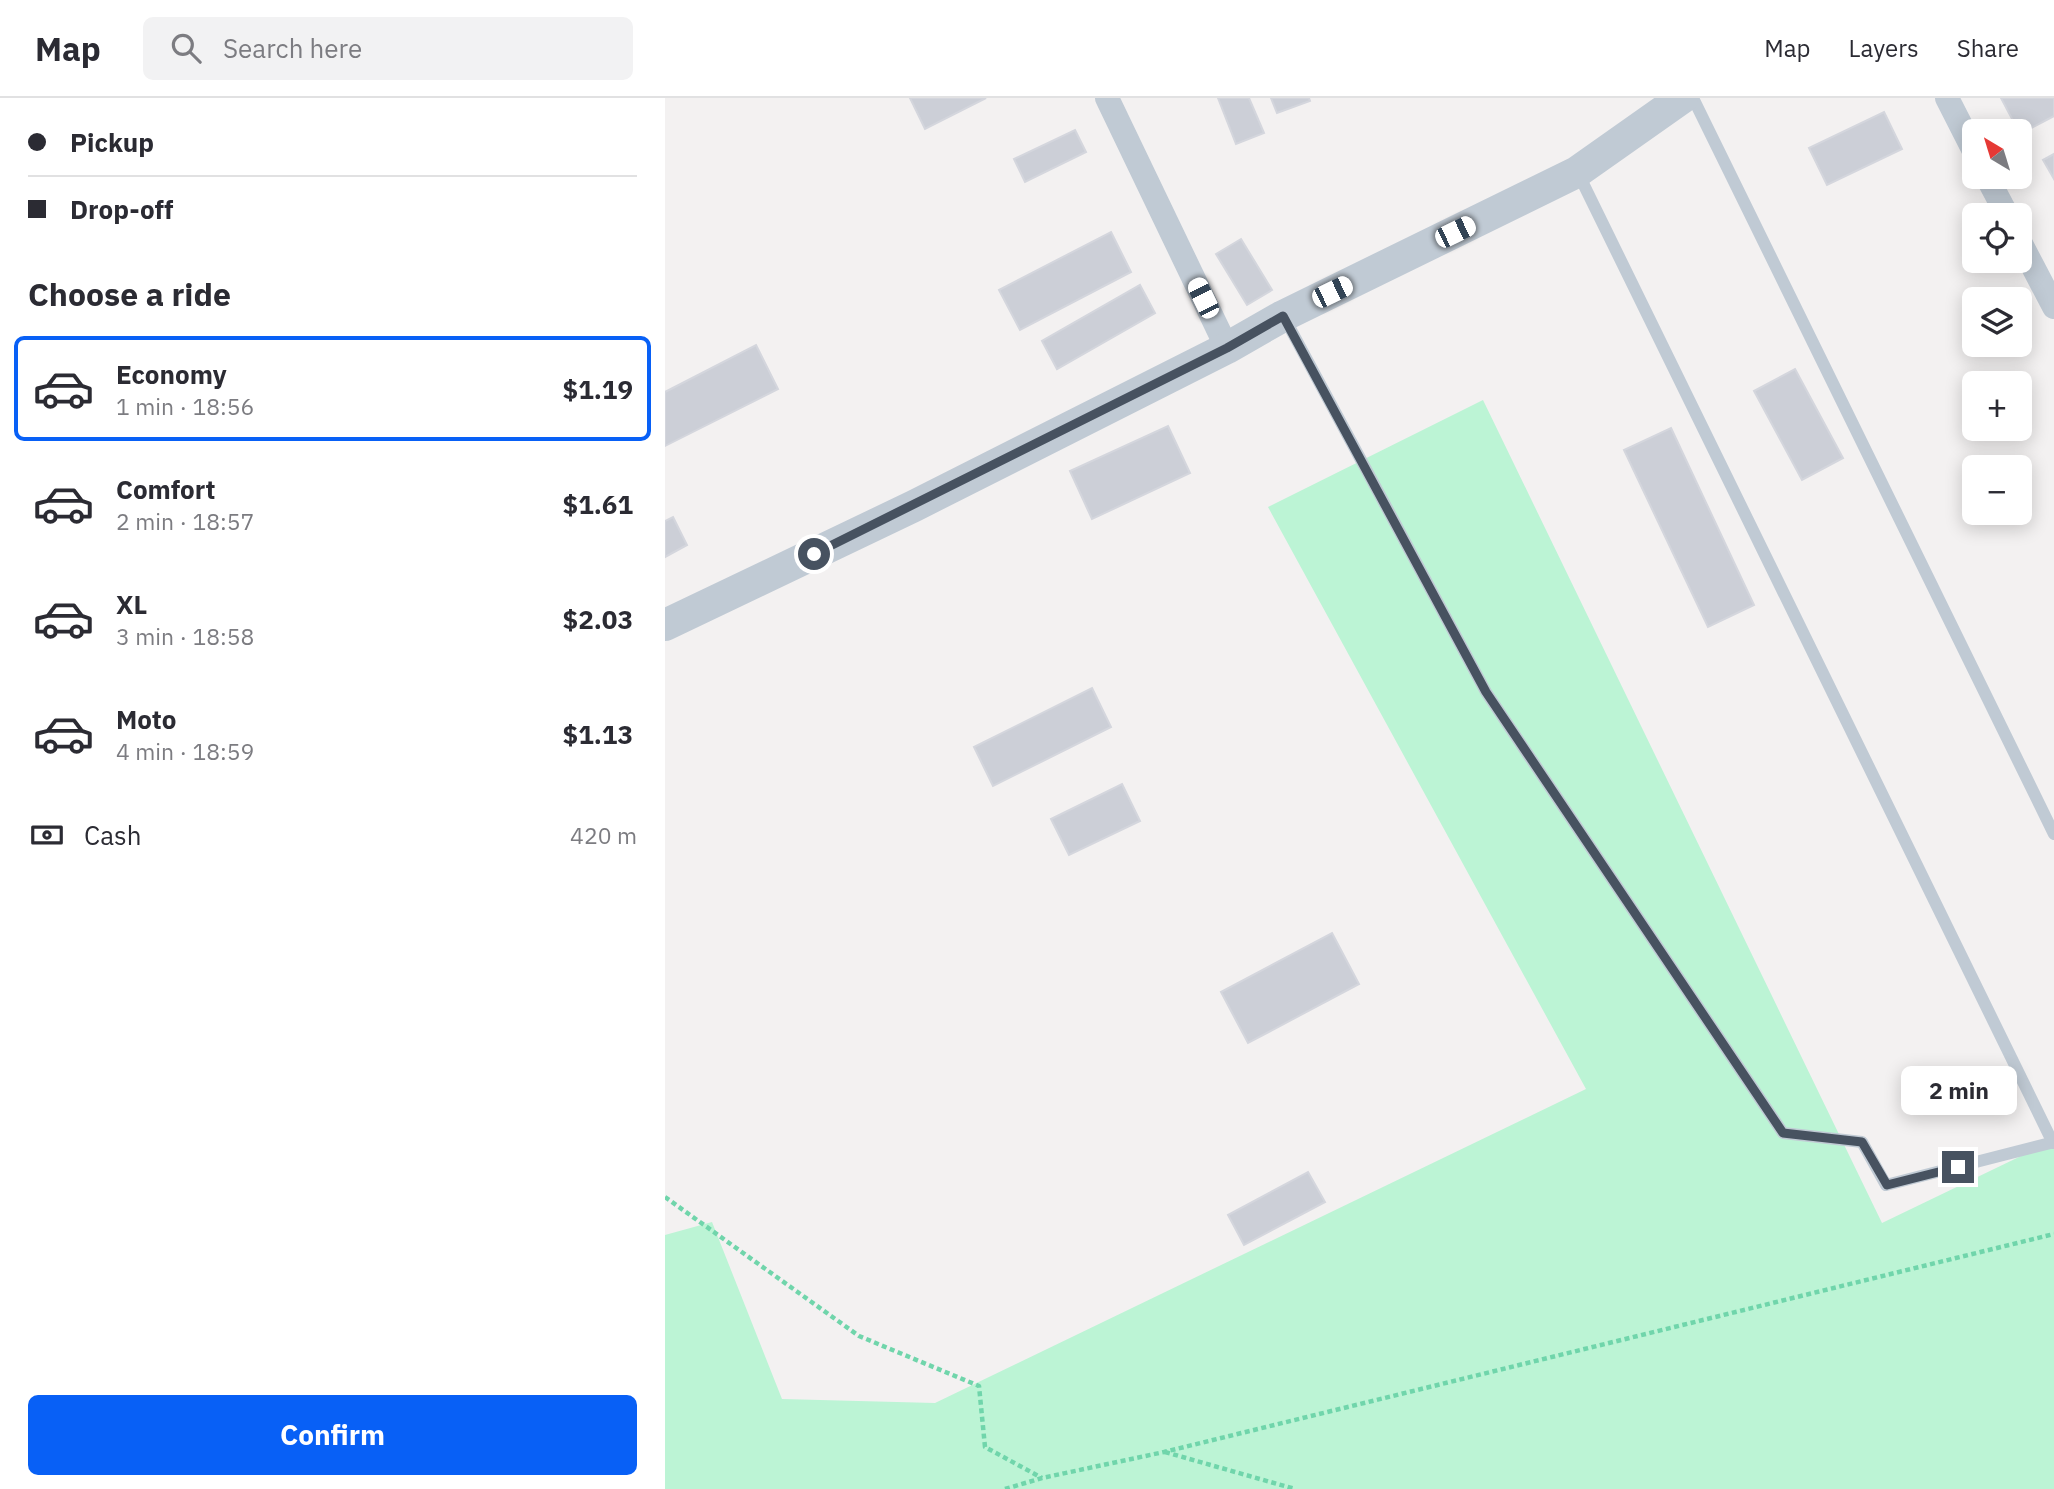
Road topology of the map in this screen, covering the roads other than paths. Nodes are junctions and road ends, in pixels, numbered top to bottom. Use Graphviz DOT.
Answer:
graph roads {
  1 [pos="1107,98"];
  2 [pos="1682,98"];
  3 [pos="1693,98"];
  4 [pos="1947,98"];
  5 [pos="1962,127"];
  6 [pos="1577,172"];
  7 [pos="2032,265"];
  8 [pos="2054,307"];
  9 [pos="1283,316"];
  10 [pos="1227,348"];
  11 [pos="665,625"];
  12 [pos="2054,834"];
  13 [pos="2054,1143"];
  1 -- 10 [label="street"];
  2 -- 6 [label="street"];
  3 -- 12 [label="lane"];
  4 -- 5 [label="street"];
  6 -- 9 [label="street"];
  6 -- 13 [label="lane"];
  7 -- 8 [label="street"];
  9 -- 10 [label="street"];
  9 -- 13 [label="lane"];
  10 -- 11 [label="street"];
}
